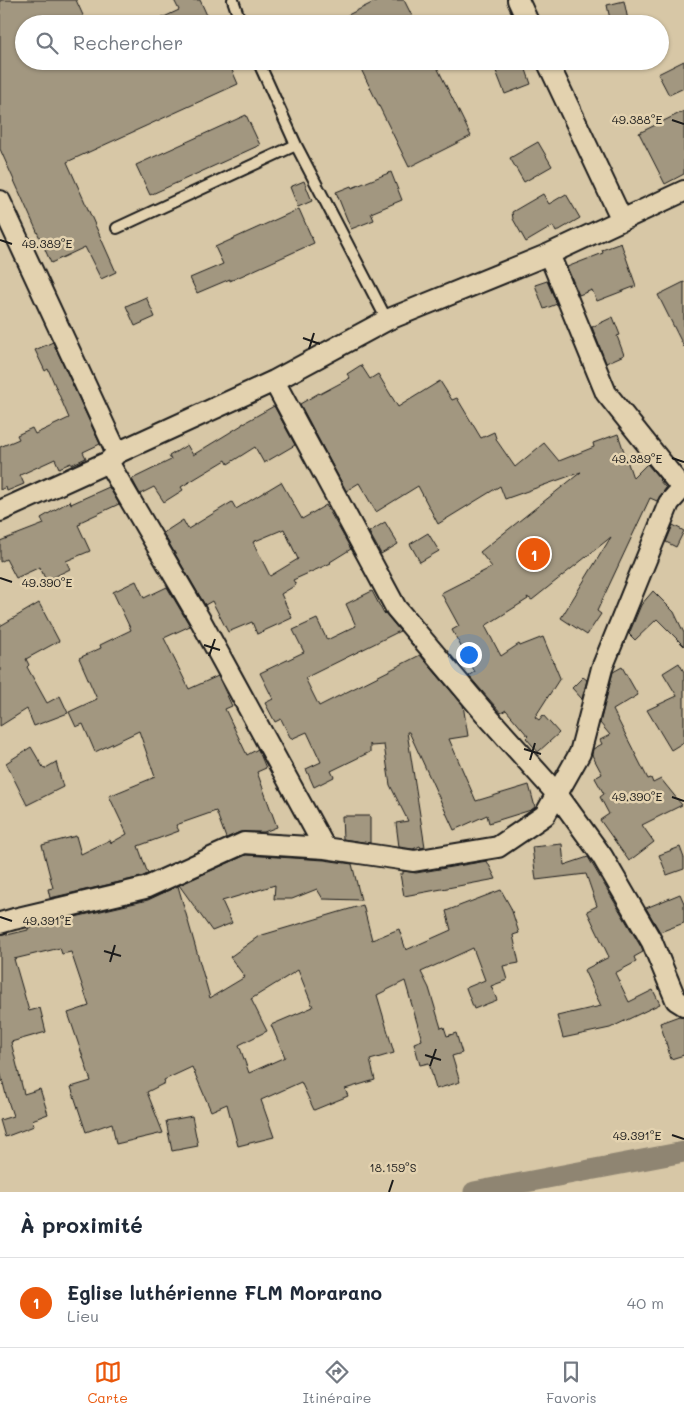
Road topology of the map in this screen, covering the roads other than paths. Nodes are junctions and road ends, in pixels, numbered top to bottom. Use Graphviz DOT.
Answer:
graph roads {
  1 [pos="233,0"];
  2 [pos="518,0"];
  3 [pos="239,15"];
  4 [pos="525,15"];
  5 [pos="262,70"];
  6 [pos="551,70"];
  7 [pos="296,146"];
  8 [pos="684,191"];
  9 [pos="0,201"];
  10 [pos="622,220"];
  11 [pos="116,228"];
  12 [pos="548,254"];
  13 [pos="387,320"];
  14 [pos="274,381"];
  15 [pos="112,458"];
  16 [pos="681,495"];
  17 [pos="0,512"];
  18 [pos="557,794"];
  19 [pos="325,848"];
  20 [pos="0,923"];
  21 [pos="684,1005"];
  1 -- 3 [label="lane"];
  2 -- 4 [label="street"];
  5 -- 7 [label="lane"];
  6 -- 10 [label="street"];
  7 -- 11 [label="lane"];
  7 -- 13 [label="lane"];
  8 -- 10 [label="street"];
  9 -- 15 [label="street"];
  10 -- 12 [label="street"];
  12 -- 13 [label="street"];
  12 -- 16 [label="street"];
  13 -- 14 [label="street"];
  14 -- 15 [label="street"];
  14 -- 18 [label="street"];
  15 -- 17 [label="street"];
  15 -- 19 [label="street"];
  16 -- 18 [label="street"];
  18 -- 19 [label="street"];
  18 -- 21 [label="street"];
  19 -- 20 [label="street"];
}
